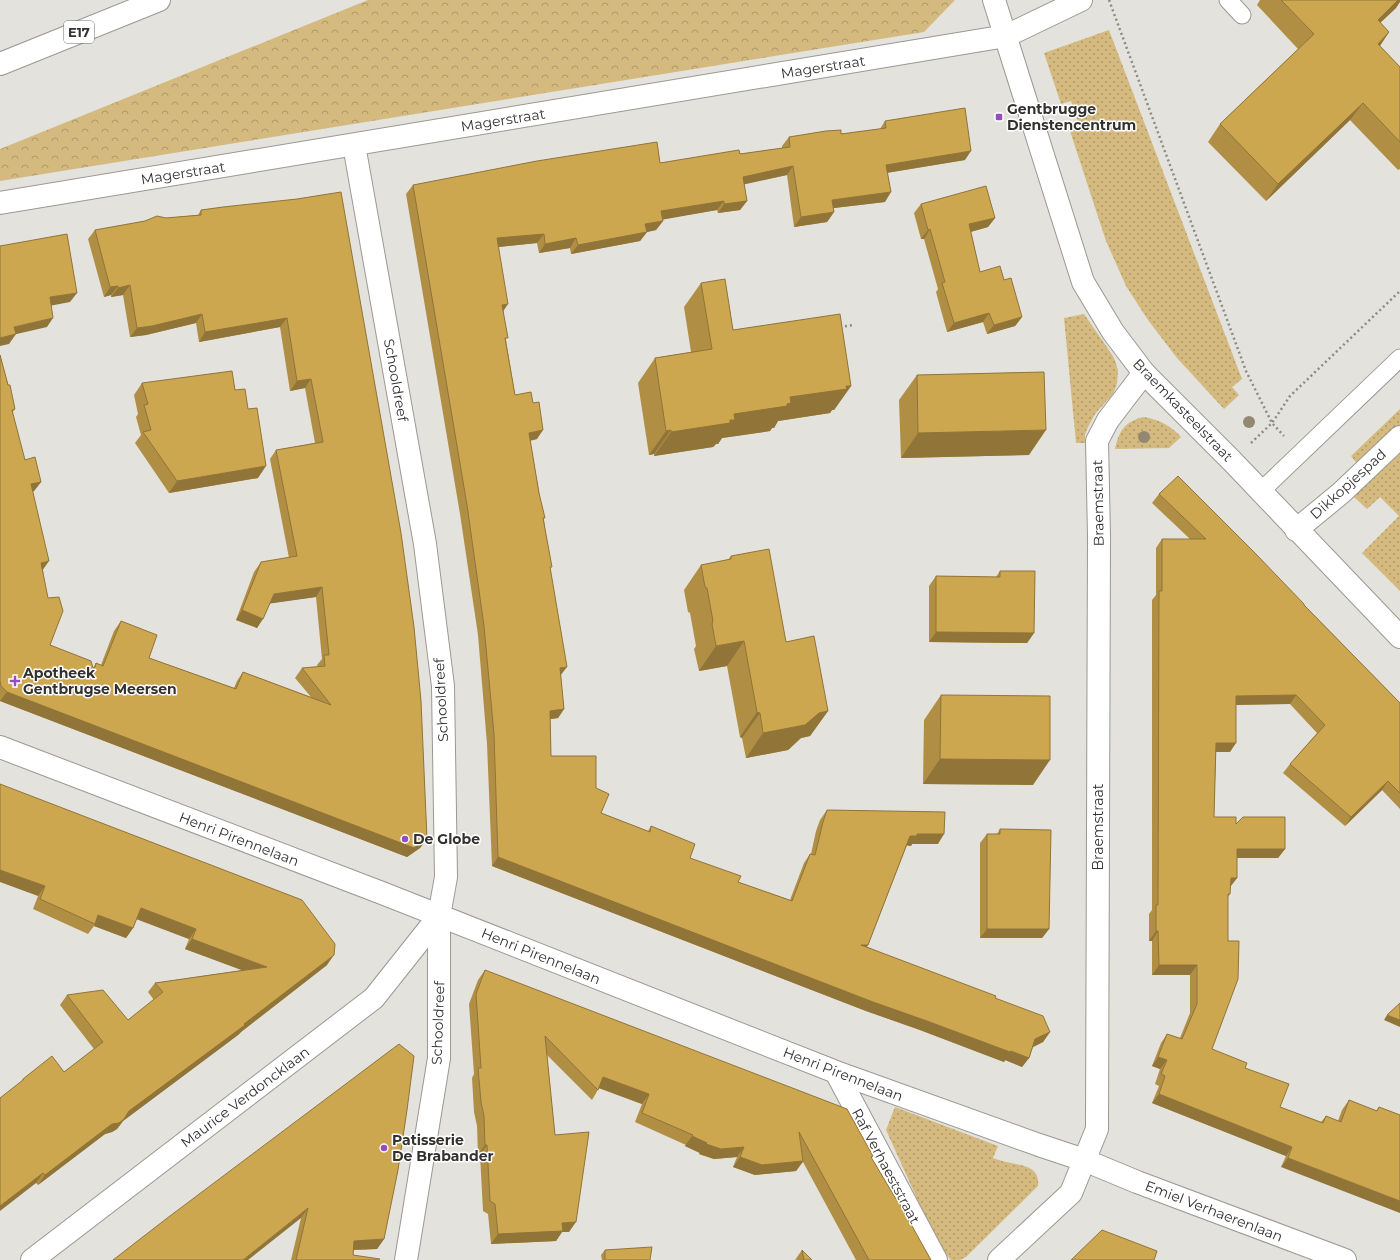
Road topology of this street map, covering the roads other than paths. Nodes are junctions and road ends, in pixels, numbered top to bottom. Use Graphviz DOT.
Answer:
graph roads {
  1 [pos="159,0"];
  2 [pos="994,0"];
  3 [pos="1080,0"];
  4 [pos="1228,0"];
  5 [pos="1242,15"];
  6 [pos="1006,36"];
  7 [pos="0,64"];
  8 [pos="354,145"];
  9 [pos="0,203"];
  10 [pos="1400,358"];
  11 [pos="1144,373"];
  12 [pos="1400,437"];
  13 [pos="1261,491"];
  14 [pos="1296,530"];
  15 [pos="1400,637"];
  16 [pos="0,747"];
  17 [pos="439,916"];
  18 [pos="836,1072"];
  19 [pos="1084,1160"];
  20 [pos="32,1260"];
  21 [pos="406,1260"];
  22 [pos="936,1260"];
  23 [pos="999,1260"];
  24 [pos="1345,1260"];
  1 -- 7 [label="main road, E17"];
  2 -- 6 [label="main road, Braemkasteelstraat"];
  3 -- 6 [label="main road, Magerstraat"];
  4 -- 5 [label="lane"];
  6 -- 8 [label="main road, Magerstraat"];
  6 -- 11 [label="main road, Braemkasteelstraat"];
  8 -- 9 [label="main road, Magerstraat"];
  8 -- 17 [label="main road, Schooldreef"];
  10 -- 13 [label="lane"];
  11 -- 13 [label="main road, Braemkasteelstraat"];
  11 -- 19 [label="main road, Braemstraat"];
  12 -- 14 [label="main road, Dikkopjespad"];
  13 -- 14 [label="main road, Braemkasteelstraat"];
  14 -- 15 [label="main road, Braemkasteelstraat"];
  16 -- 17 [label="main road, Henri Pirennelaan"];
  17 -- 18 [label="main road, Henri Pirennelaan"];
  17 -- 20 [label="main road, Maurice Verdoncklaan"];
  17 -- 21 [label="main road, Schooldreef"];
  18 -- 19 [label="main road, Henri Pirennelaan"];
  18 -- 22 [label="main road, Raf Verhaeststraat"];
  19 -- 23 [label="main road, Braemstraat"];
  19 -- 24 [label="main road, Emiel Verhaerenlaan"];
}
